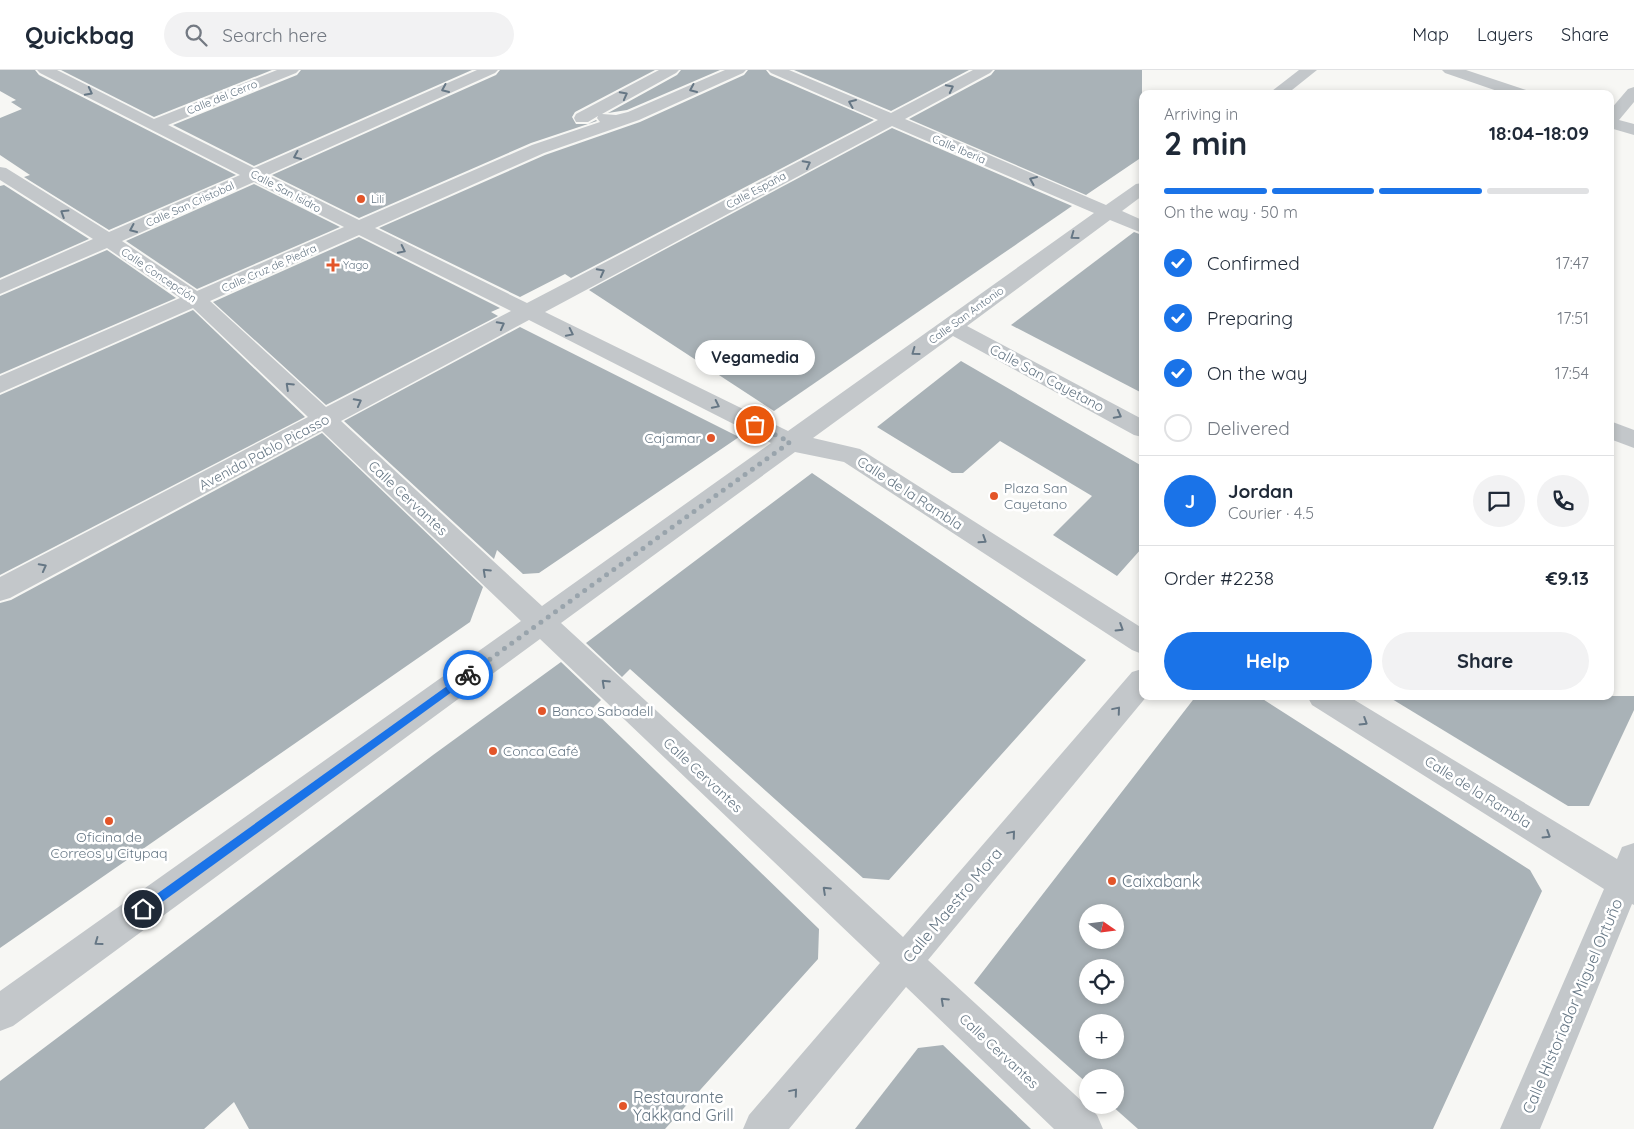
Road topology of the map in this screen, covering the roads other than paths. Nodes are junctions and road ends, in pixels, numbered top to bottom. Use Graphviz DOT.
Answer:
graph roads {
  1 [pos="45,70"];
  2 [pos="291,70"];
  3 [pos="490,70"];
  4 [pos="671,70"];
  5 [pos="738,70"];
  6 [pos="776,70"];
  7 [pos="986,70"];
  8 [pos="1309,70"];
  9 [pos="1450,70"];
  10 [pos="1282,90"];
  11 [pos="1511,90"];
  12 [pos="1634,92"];
  13 [pos="591,113"];
  14 [pos="1614,116"];
  15 [pos="624,119"];
  16 [pos="890,120"];
  17 [pos="1614,122"];
  18 [pos="153,125"];
  19 [pos="1634,130"];
  20 [pos="538,149"];
  21 [pos="0,172"];
  22 [pos="256,175"];
  23 [pos="1139,190"];
  24 [pos="1108,212"];
  25 [pos="1139,226"];
  26 [pos="358,229"];
  27 [pos="108,240"];
  28 [pos="0,288"];
  29 [pos="197,300"];
  30 [pos="527,311"];
  31 [pos="951,326"];
  32 [pos="0,386"];
  33 [pos="325,420"];
  34 [pos="1139,427"];
  35 [pos="1614,431"];
  36 [pos="1634,440"];
  37 [pos="790,442"];
  38 [pos="0,590"];
  39 [pos="541,623"];
  40 [pos="1139,640"];
  41 [pos="1139,684"];
  42 [pos="1329,700"];
  43 [pos="1631,877"];
  44 [pos="903,962"];
  45 [pos="0,1012"];
  46 [pos="762,1129"];
  47 [pos="1083,1129"];
  48 [pos="1520,1129"];
  1 -- 18 [label="street, Calle San Isidro, one-way"];
  2 -- 18 [label="street, Calle del Cerro"];
  3 -- 22 [label="street, Calle San Cristobal, one-way"];
  13 -- 4 [label="street, Calle Cruz de Piedra, one-way"];
  5 -- 15 [label="street, Calle Cruz de Piedra, one-way"];
  16 -- 6 [label="street, Calle Iberia, one-way"];
  16 -- 7 [label="street, Calle España, one-way"];
  8 -- 10 [label="street"];
  9 -- 11 [label="street"];
  12 -- 14 [label="street"];
  13 -- 15 [label="street, Calle Cruz de Piedra"];
  13 -- 20 [label="street, Calle Cruz de Piedra"];
  15 -- 20 [label="street, Calle Cruz de Piedra"];
  24 -- 16 [label="street, Calle Iberia, one-way"];
  30 -- 16 [label="street, Calle España, one-way"];
  17 -- 19 [label="street"];
  18 -- 22 [label="street, Calle San Isidro"];
  20 -- 26 [label="street, Calle Cruz de Piedra"];
  27 -- 21 [label="street, Calle Concepción, one-way"];
  22 -- 26 [label="street, Calle San Isidro"];
  22 -- 27 [label="street, Calle San Cristobal, one-way"];
  23 -- 24 [label="street, Calle San Antonio"];
  24 -- 25 [label="street, Calle Iberia"];
  24 -- 31 [label="street, Calle San Antonio, one-way"];
  26 -- 29 [label="street, Calle Cruz de Piedra"];
  26 -- 30 [label="street, Calle San Isidro, one-way"];
  27 -- 28 [label="street, Calle San Cristobal"];
  27 -- 29 [label="street, Calle Concepción"];
  29 -- 32 [label="street, Calle Cruz de Piedra"];
  33 -- 29 [label="street, Calle Concepción, one-way"];
  33 -- 30 [label="street, Avenida Pablo Picasso, one-way"];
  30 -- 37 [label="street, Calle de la Rambla, one-way"];
  31 -- 34 [label="street, Calle San Cayetano, one-way"];
  31 -- 37 [label="street, Calle San Antonio, one-way"];
  38 -- 33 [label="street, Avenida Pablo Picasso, one-way"];
  39 -- 33 [label="street, Calle Cervantes, one-way"];
  35 -- 36 [label="street"];
  37 -- 39 [label="street, Calle San Antonio"];
  37 -- 40 [label="street, Calle de la Rambla, one-way"];
  44 -- 39 [label="street, Calle Cervantes, one-way"];
  39 -- 45 [label="street, Calle San Antonio, one-way"];
  44 -- 41 [label="street, Calle Maestro Mora, one-way"];
  42 -- 43 [label="street, Calle de la Rambla, one-way"];
  43 -- 48 [label="street, Calle Historiador Miguel Ortuño"];
  46 -- 44 [label="street, Calle Maestro Mora, one-way"];
  47 -- 44 [label="street, Calle Cervantes, one-way"];
}
